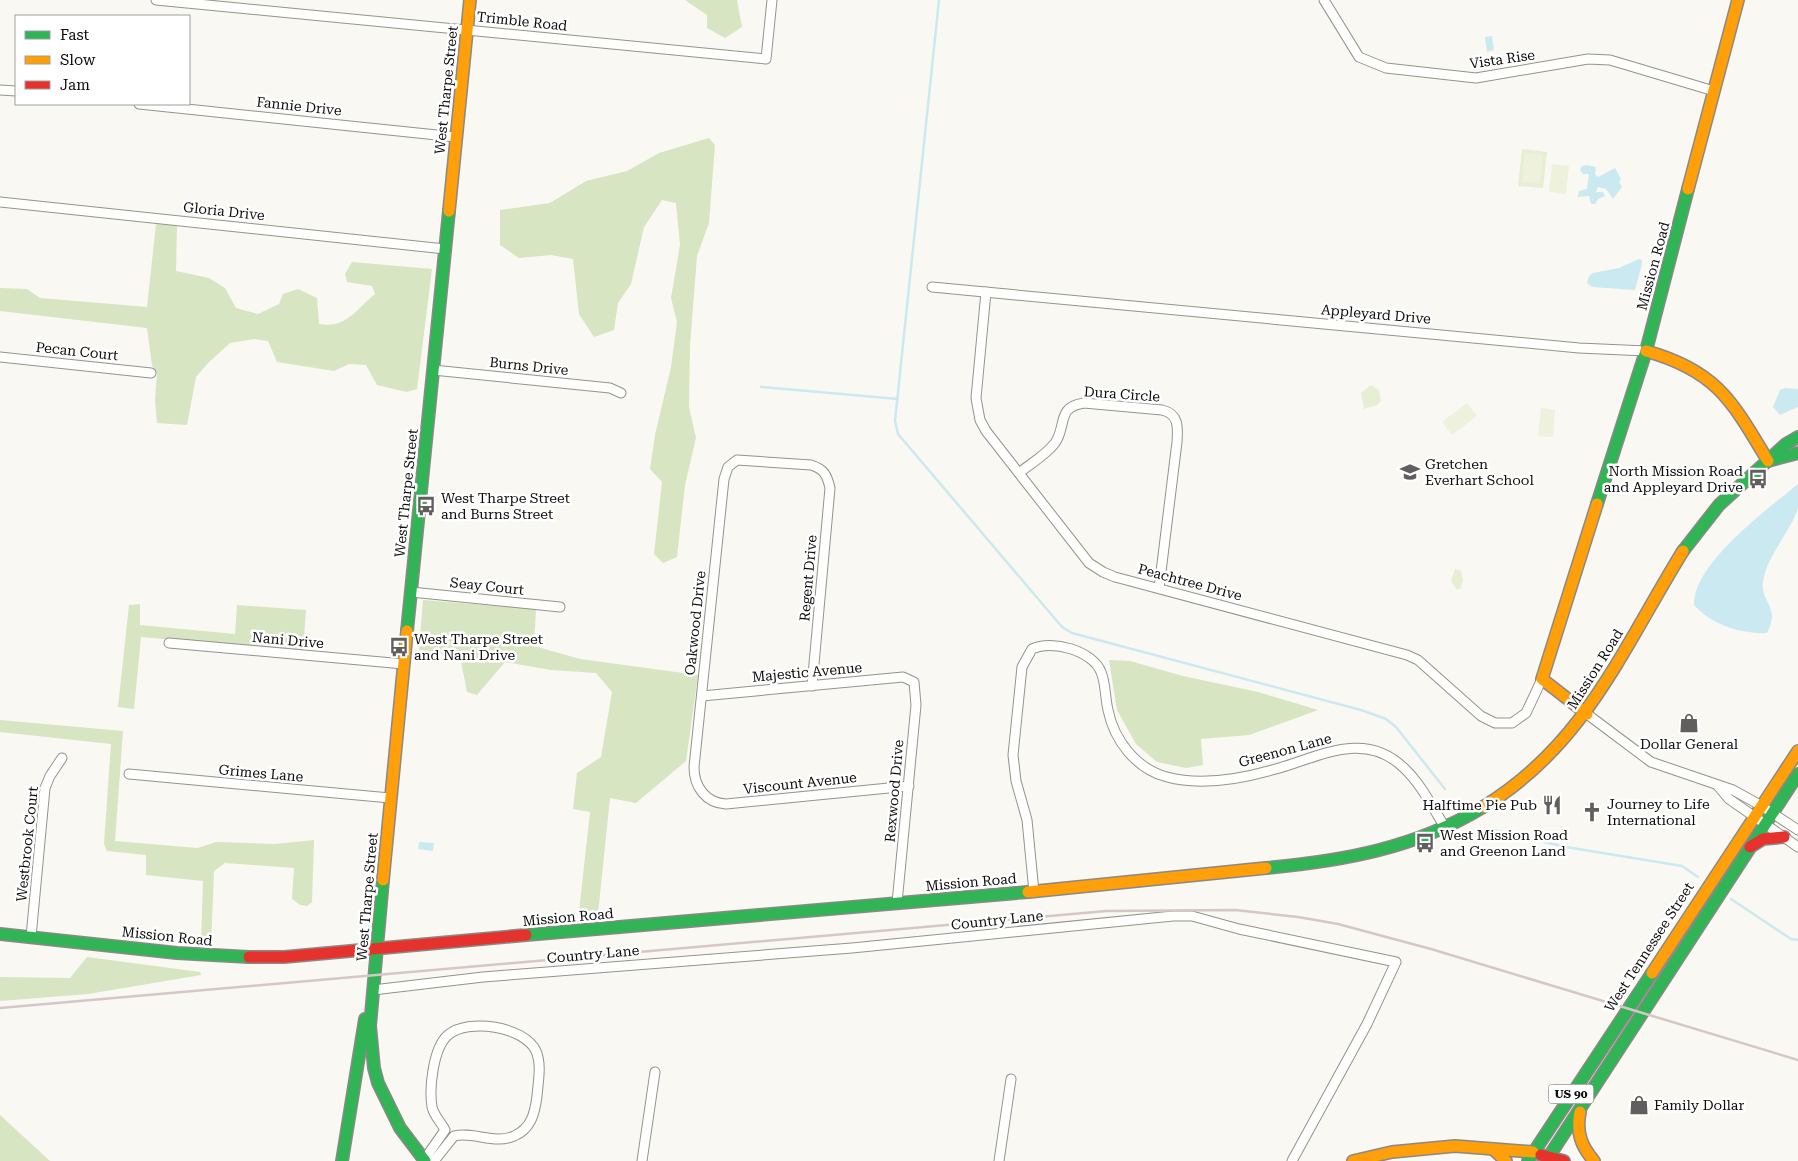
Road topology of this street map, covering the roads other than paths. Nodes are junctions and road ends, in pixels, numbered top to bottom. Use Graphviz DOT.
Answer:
graph roads {
  1 [pos="156,0"];
  2 [pos="470,0"];
  3 [pos="772,0"];
  4 [pos="1324,0"];
  5 [pos="1738,0"];
  6 [pos="467,30"];
  7 [pos="0,90"];
  8 [pos="1714,91"];
  9 [pos="15,92"];
  10 [pos="149,105"];
  11 [pos="456,137"];
  12 [pos="0,202"];
  13 [pos="445,249"];
  14 [pos="932,286"];
  15 [pos="986,292"];
  16 [pos="1646,352"];
  17 [pos="0,357"];
  18 [pos="433,370"];
  19 [pos="151,372"];
  20 [pos="621,393"];
  21 [pos="1798,437"];
  22 [pos="1798,453"];
  23 [pos="1768,461"];
  24 [pos="1019,473"];
  25 [pos="826,474"];
  26 [pos="1159,588"];
  27 [pos="411,592"];
  28 [pos="560,607"];
  29 [pos="169,643"];
  30 [pos="404,664"];
  31 [pos="1542,679"];
  32 [pos="914,682"];
  33 [pos="812,686"];
  34 [pos="702,696"];
  35 [pos="1587,714"];
  36 [pos="1798,751"];
  37 [pos="62,758"];
  38 [pos="129,774"];
  39 [pos="1798,774"];
  40 [pos="908,786"];
  41 [pos="1718,786"];
  42 [pos="700,789"];
  43 [pos="390,798"];
  44 [pos="1760,805"];
  45 [pos="1772,812"];
  46 [pos="1753,816"];
  47 [pos="1764,824"];
  48 [pos="1444,827"];
  49 [pos="1798,830"];
  50 [pos="1784,838"];
  51 [pos="1798,847"];
  52 [pos="1748,848"];
  53 [pos="1034,892"];
  54 [pos="1700,897"];
  55 [pos="897,903"];
  56 [pos="1690,912"];
  57 [pos="1702,919"];
  58 [pos="0,934"];
  59 [pos="1692,934"];
  60 [pos="31,937"];
  61 [pos="377,948"];
  62 [pos="373,990"];
  63 [pos="374,1068"];
  64 [pos="655,1072"];
  65 [pos="1011,1078"];
  66 [pos="354,1083"];
  67 [pos="1581,1107"];
  68 [pos="444,1140"];
  69 [pos="1493,1149"];
  70 [pos="1530,1157"];
  71 [pos="1547,1159"];
  72 [pos="342,1161"];
  73 [pos="428,1161"];
  74 [pos="642,1161"];
  75 [pos="999,1161"];
  76 [pos="1292,1161"];
  77 [pos="1353,1161"];
  78 [pos="1506,1161"];
  79 [pos="1564,1161"];
  80 [pos="1594,1161"];
  1 -- 6 [label="street, Trimble Road"];
  2 -- 6 [label="main road, West Tharpe Street"];
  3 -- 6 [label="street, Trimble Road"];
  4 -- 8 [label="street, Vista Rise"];
  5 -- 8 [label="main road, Mission Road"];
  6 -- 11 [label="main road, West Tharpe Street"];
  7 -- 9 [label="street"];
  8 -- 16 [label="main road, Mission Road"];
  10 -- 11 [label="street, Fannie Drive"];
  11 -- 13 [label="main road, West Tharpe Street"];
  12 -- 13 [label="street, Gloria Drive"];
  13 -- 18 [label="main road, West Tharpe Street"];
  14 -- 15 [label="street, Appleyard Drive"];
  15 -- 16 [label="street, Appleyard Drive"];
  15 -- 24 [label="street, Peachtree Drive"];
  16 -- 23 [label="main road, Appleyard Drive"];
  16 -- 31 [label="main road, Mission Road"];
  17 -- 19 [label="street, Pecan Court"];
  18 -- 20 [label="street, Burns Drive"];
  18 -- 27 [label="main road, West Tharpe Street"];
  21 -- 23 [label="main road"];
  22 -- 23 [label="main road"];
  23 -- 35 [label="main road, Mission Road"];
  24 -- 26 [label="street, Peachtree Drive"];
  24 -- 26 [label="street, Dura Circle"];
  25 -- 33 [label="street, Regent Drive"];
  25 -- 34 [label="street, Oakwood Drive"];
  26 -- 31 [label="street, Peachtree Drive"];
  27 -- 28 [label="street, Seay Court"];
  27 -- 30 [label="main road, West Tharpe Street"];
  29 -- 30 [label="street, Nani Drive"];
  30 -- 43 [label="main road, West Tharpe Street"];
  31 -- 35 [label="main road"];
  32 -- 33 [label="street, Majestic Avenue"];
  32 -- 40 [label="street, Rexwood Drive"];
  33 -- 34 [label="street, Majestic Avenue"];
  34 -- 42 [label="street, Oakwood Drive"];
  35 -- 41 [label="street"];
  35 -- 48 [label="main road, Mission Road"];
  36 -- 44 [label="main road, West Tennessee Street / US 90"];
  37 -- 60 [label="street, Westbrook Court"];
  38 -- 43 [label="street, Grimes Lane"];
  39 -- 45 [label="main road, US 90"];
  40 -- 42 [label="street, Viscount Avenue"];
  40 -- 55 [label="street, Rexwood Drive"];
  41 -- 44 [label="street"];
  41 -- 46 [label="street"];
  43 -- 61 [label="main road, West Tharpe Street"];
  44 -- 45 [label="street"];
  44 -- 46 [label="main road, West Tennessee Street / US 90"];
  45 -- 47 [label="main road, US 90"];
  45 -- 49 [label="street"];
  46 -- 47 [label="street"];
  46 -- 54 [label="main road, West Tennessee Street / US 90"];
  47 -- 50 [label="street"];
  47 -- 52 [label="main road, US 90"];
  48 -- 53 [label="main road, Mission Road"];
  48 -- 53 [label="street, Greenon Lane"];
  50 -- 51 [label="street"];
  50 -- 52 [label="main road"];
  52 -- 57 [label="main road, US 90"];
  53 -- 55 [label="main road, Mission Road"];
  54 -- 56 [label="main road, West Tennessee Street / US 90"];
  54 -- 57 [label="main road"];
  55 -- 61 [label="main road, Mission Road"];
  56 -- 59 [label="main road"];
  56 -- 70 [label="main road, West Tennessee Street / US 90"];
  57 -- 59 [label="main road, US 90"];
  58 -- 60 [label="main road, Mission Road"];
  59 -- 67 [label="main road, US 90"];
  60 -- 61 [label="main road, Mission Road"];
  61 -- 62 [label="main road, West Tharpe Street"];
  62 -- 63 [label="main road"];
  62 -- 66 [label="main road"];
  62 -- 76 [label="street, Country Lane"];
  63 -- 66 [label="main road"];
  63 -- 73 [label="main road"];
  64 -- 74 [label="street"];
  65 -- 75 [label="street"];
  66 -- 72 [label="main road"];
  67 -- 71 [label="main road, US 90"];
  67 -- 80 [label="main road"];
  68 -- 68 [label="street"];
  68 -- 73 [label="street"];
  69 -- 70 [label="main road"];
  69 -- 77 [label="main road"];
  69 -- 78 [label="main road"];
  70 -- 71 [label="main road"];
  71 -- 79 [label="main road"];
}
